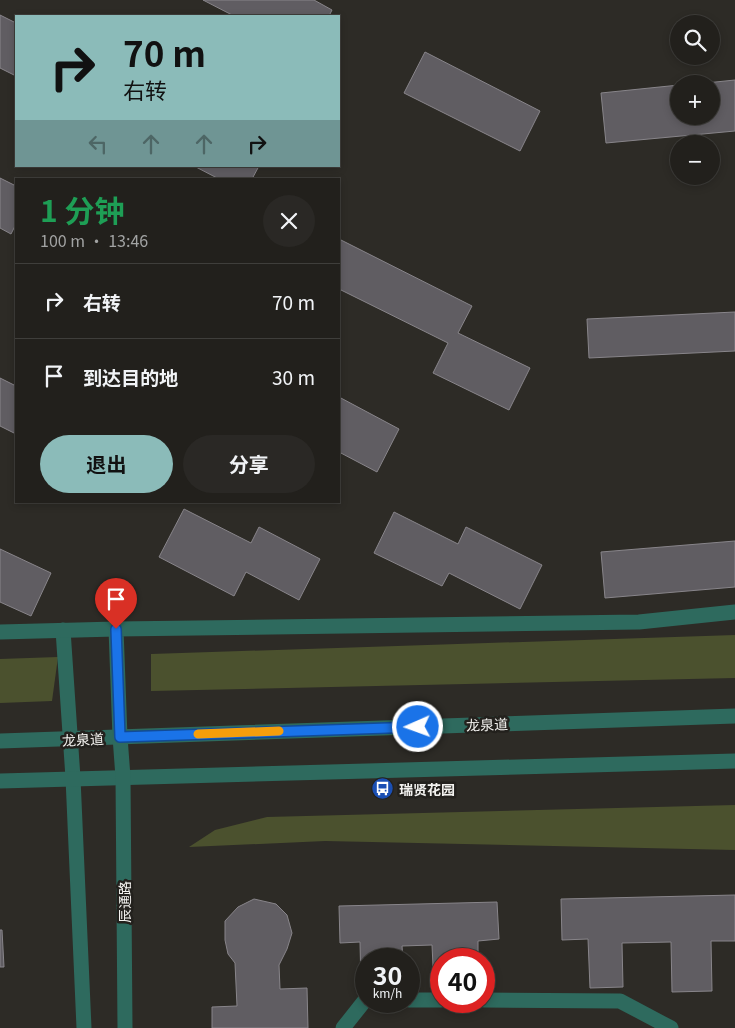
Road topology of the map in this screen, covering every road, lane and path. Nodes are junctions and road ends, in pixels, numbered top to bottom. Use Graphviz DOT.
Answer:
graph roads {
  1 [pos="735,612"];
  2 [pos="116,629"];
  3 [pos="63,630"];
  4 [pos="0,632"];
  5 [pos="735,716"];
  6 [pos="120,737"];
  7 [pos="70,740"];
  8 [pos="0,741"];
  9 [pos="735,761"];
  10 [pos="123,777"];
  11 [pos="73,778"];
  12 [pos="0,781"];
  13 [pos="495,1000"];
  14 [pos="355,1013"];
  15 [pos="84,1028"];
  16 [pos="125,1028"];
  17 [pos="343,1028"];
  18 [pos="671,1028"];
  1 -- 2 [label="street"];
  2 -- 3 [label="street"];
  2 -- 6 [label="street, 辰通路"];
  3 -- 4 [label="street"];
  3 -- 7 [label="street"];
  5 -- 6 [label="street, 龙泉道"];
  6 -- 7 [label="street, 龙泉道"];
  6 -- 10 [label="street, 辰通路"];
  7 -- 8 [label="street, 龙泉道"];
  7 -- 11 [label="street"];
  9 -- 10 [label="street"];
  10 -- 11 [label="street"];
  10 -- 16 [label="street, 辰通路"];
  11 -- 12 [label="street"];
  11 -- 15 [label="street"];
  13 -- 18 [label="street"];
  14 -- 17 [label="street"];
}
